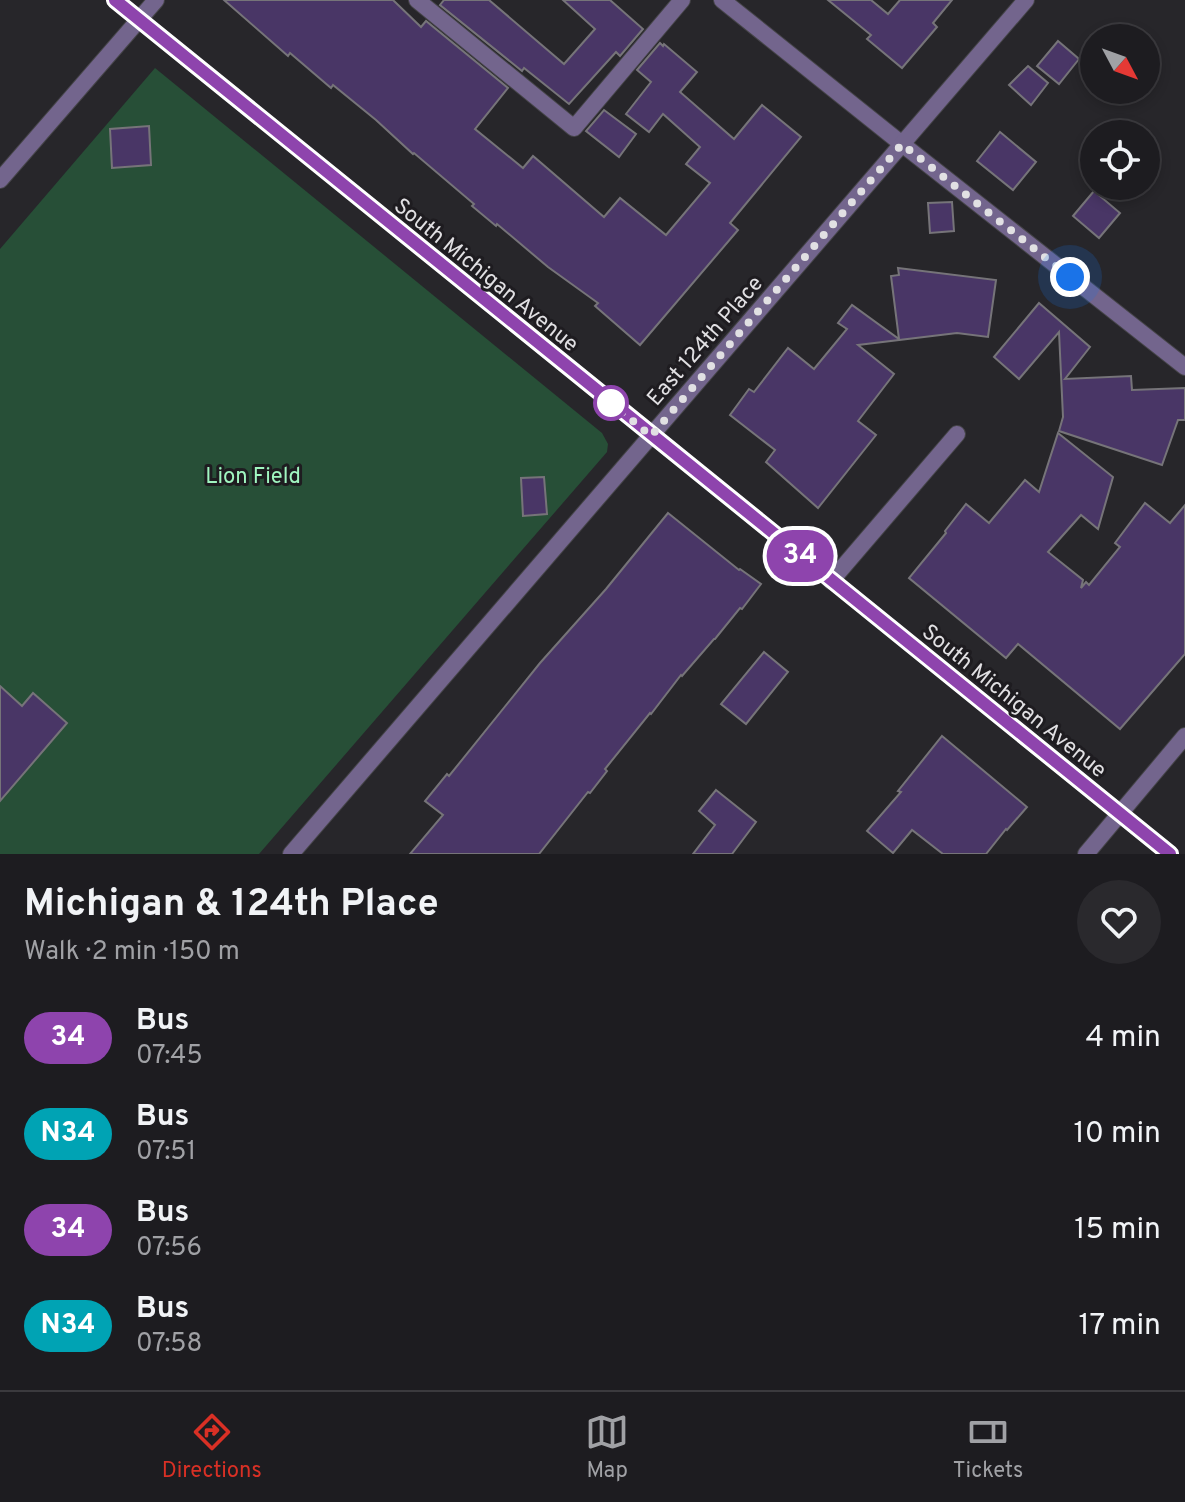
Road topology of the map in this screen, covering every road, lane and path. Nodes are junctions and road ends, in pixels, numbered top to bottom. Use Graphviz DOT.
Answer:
graph roads {
  1 [pos="115,0"];
  2 [pos="156,0"];
  3 [pos="417,0"];
  4 [pos="682,0"];
  5 [pos="722,0"];
  6 [pos="1026,0"];
  7 [pos="139,20"];
  8 [pos="902,144"];
  9 [pos="0,180"];
  10 [pos="1185,367"];
  11 [pos="957,434"];
  12 [pos="651,436"];
  13 [pos="831,581"];
  14 [pos="1185,736"];
  15 [pos="1120,813"];
  16 [pos="291,854"];
  17 [pos="1086,854"];
  18 [pos="1170,854"];
  1 -- 7 [label="main road, South Michigan Avenue"];
  2 -- 7 [label="street"];
  3 -- 4 [label="street"];
  5 -- 8 [label="street"];
  6 -- 8 [label="street, East 124th Place"];
  7 -- 9 [label="street"];
  7 -- 12 [label="main road, South Michigan Avenue"];
  8 -- 10 [label="street"];
  8 -- 12 [label="street, East 124th Place"];
  11 -- 13 [label="street"];
  12 -- 13 [label="main road, South Michigan Avenue"];
  12 -- 16 [label="street, East 124th Place"];
  13 -- 15 [label="main road, South Michigan Avenue"];
  14 -- 15 [label="street"];
  15 -- 17 [label="street"];
  15 -- 18 [label="main road, South Michigan Avenue"];
}
